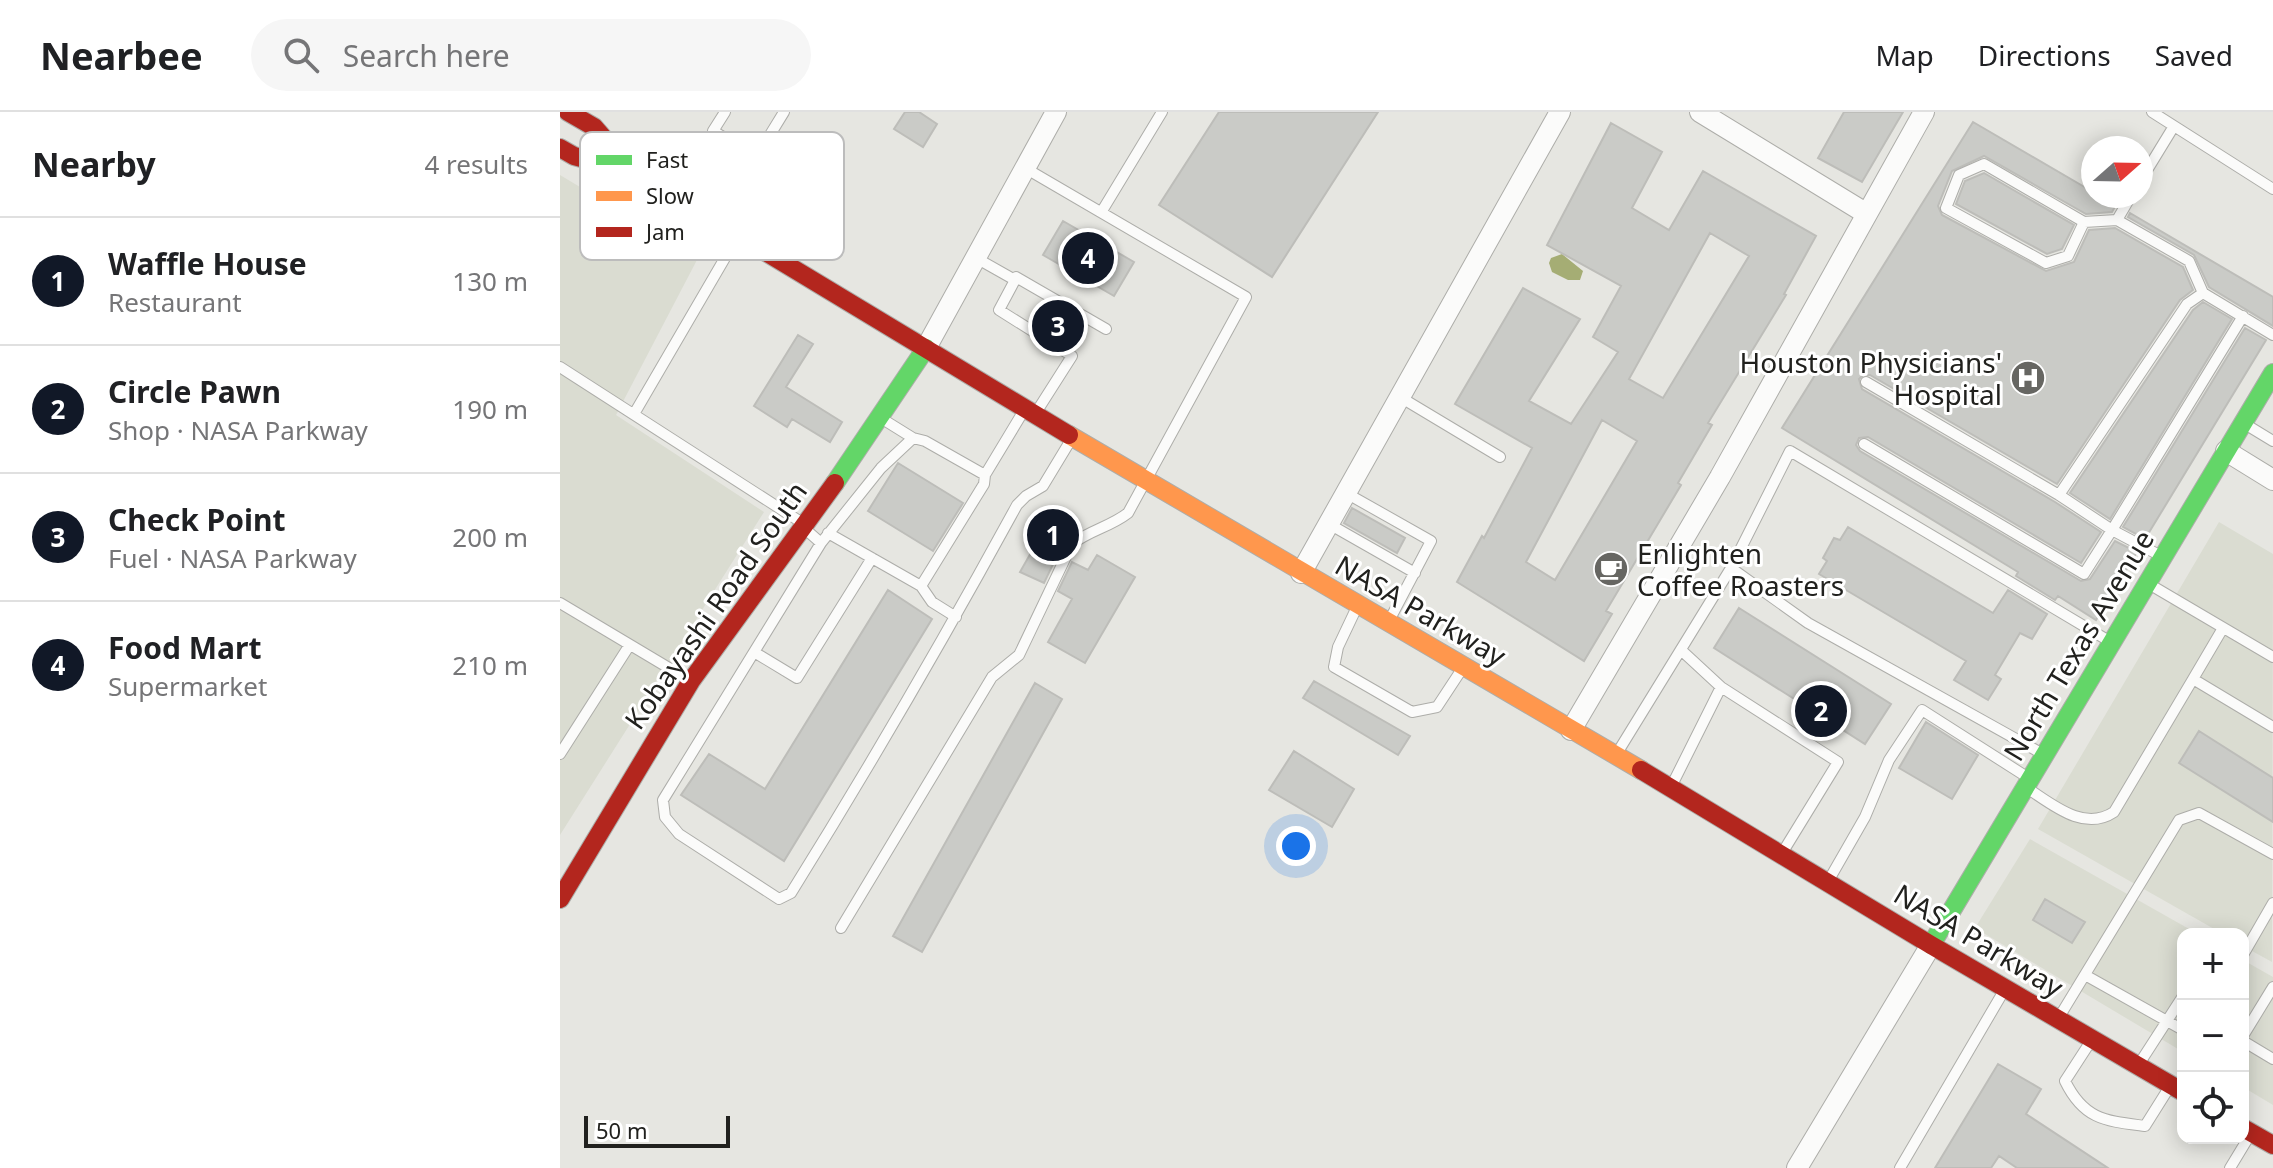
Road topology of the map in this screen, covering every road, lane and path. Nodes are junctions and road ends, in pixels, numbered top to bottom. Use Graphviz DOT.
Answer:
graph roads {
  1 [pos="568,112"];
  2 [pos="725,112"];
  3 [pos="784,112"];
  4 [pos="1056,112"];
  5 [pos="1162,112"];
  6 [pos="1560,112"];
  7 [pos="1700,112"];
  8 [pos="1924,112"];
  9 [pos="2152,112"];
  10 [pos="2174,126"];
  11 [pos="598,132"];
  12 [pos="715,132"];
  13 [pos="772,132"];
  14 [pos="560,148"];
  15 [pos="580,158"];
  16 [pos="2153,160"];
  17 [pos="1025,168"];
  18 [pos="2273,189"];
  19 [pos="2124,208"];
  20 [pos="1102,211"];
  21 [pos="1867,214"];
  22 [pos="2117,220"];
  23 [pos="2084,222"];
  24 [pos="976,258"];
  25 [pos="724,260"];
  26 [pos="776,260"];
  27 [pos="1015,280"];
  28 [pos="2203,293"];
  29 [pos="2243,316"];
  30 [pos="1106,329"];
  31 [pos="2273,335"];
  32 [pos="926,348"];
  33 [pos="560,367"];
  34 [pos="2273,373"];
  35 [pos="1866,382"];
  36 [pos="1400,397"];
  37 [pos="1030,412"];
  38 [pos="634,414"];
  39 [pos="880,417"];
  40 [pos="2243,423"];
  41 [pos="913,438"];
  42 [pos="1072,438"];
  43 [pos="2273,441"];
  44 [pos="1864,444"];
  45 [pos="2226,451"];
  46 [pos="1500,457"];
  47 [pos="985,475"];
  48 [pos="2273,480"];
  49 [pos="1144,481"];
  50 [pos="1346,493"];
  51 [pos="2059,495"];
  52 [pos="1329,524"];
  53 [pos="804,526"];
  54 [pos="2112,530"];
  55 [pos="828,533"];
  56 [pos="821,543"];
  57 [pos="2163,557"];
  58 [pos="872,558"];
  59 [pos="1731,568"];
  60 [pos="1301,573"];
  61 [pos="1415,573"];
  62 [pos="2148,583"];
  63 [pos="921,586"];
  64 [pos="560,603"];
  65 [pos="1358,606"];
  66 [pos="956,617"];
  67 [pos="1388,623"];
  68 [pos="2223,628"];
  69 [pos="2112,643"];
  70 [pos="629,646"];
  71 [pos="1681,650"];
  72 [pos="754,652"];
  73 [pos="2273,657"];
  74 [pos="1463,667"];
  75 [pos="2193,679"];
  76 [pos="691,681"];
  77 [pos="1721,687"];
  78 [pos="2273,727"];
  79 [pos="1571,730"];
  80 [pos="560,754"];
  81 [pos="1616,755"];
  82 [pos="2044,755"];
  83 [pos="2028,784"];
  84 [pos="1670,788"];
  85 [pos="2273,854"];
  86 [pos="1780,855"];
  87 [pos="1827,883"];
  88 [pos="562,891"];
  89 [pos="2273,903"];
  90 [pos="841,928"];
  91 [pos="1931,945"];
  92 [pos="2249,945"];
  93 [pos="2085,975"];
  94 [pos="2273,987"];
  95 [pos="2005,988"];
  96 [pos="2181,1000"];
  97 [pos="2058,1020"];
  98 [pos="2168,1021"];
  99 [pos="2177,1026"];
  100 [pos="2249,1028"];
  101 [pos="2092,1039"];
  102 [pos="2249,1042"];
  103 [pos="2273,1059"];
  104 [pos="2138,1066"];
  105 [pos="2177,1089"];
  106 [pos="2249,1131"];
  107 [pos="2241,1144"];
  108 [pos="2273,1145"];
  109 [pos="1797,1168"];
  110 [pos="1900,1168"];
  111 [pos="2230,1168"];
  1 -- 11 [label="main road, NASA Parkway"];
  2 -- 12 [label="lane"];
  3 -- 13 [label="lane"];
  4 -- 17 [label="street"];
  5 -- 20 [label="lane"];
  6 -- 36 [label="street"];
  7 -- 21 [label="street"];
  8 -- 21 [label="street"];
  9 -- 10 [label="lane"];
  10 -- 16 [label="lane"];
  10 -- 18 [label="lane"];
  14 -- 15 [label="main road, NASA Parkway"];
  17 -- 20 [label="lane"];
  17 -- 24 [label="street"];
  19 -- 22 [label="lane"];
  20 -- 49 [label="lane"];
  21 -- 79 [label="street"];
  22 -- 23 [label="lane"];
  22 -- 28 [label="lane"];
  23 -- 23 [label="lane"];
  24 -- 27 [label="lane"];
  24 -- 32 [label="street"];
  25 -- 38 [label="lane"];
  26 -- 32 [label="main road, NASA Parkway"];
  27 -- 30 [label="lane"];
  27 -- 37 [label="lane"];
  28 -- 29 [label="lane"];
  28 -- 51 [label="lane"];
  29 -- 31 [label="lane"];
  29 -- 54 [label="lane"];
  32 -- 37 [label="main road, NASA Parkway"];
  32 -- 39 [label="main road, Kobayashi Road South"];
  33 -- 38 [label="lane"];
  34 -- 40 [label="main road, North Texas Avenue"];
  35 -- 51 [label="lane"];
  36 -- 46 [label="lane"];
  36 -- 50 [label="street"];
  37 -- 42 [label="main road, NASA Parkway"];
  37 -- 47 [label="lane"];
  38 -- 53 [label="lane"];
  39 -- 41 [label="lane"];
  39 -- 53 [label="main road, Kobayashi Road South"];
  40 -- 43 [label="lane"];
  40 -- 45 [label="main road, North Texas Avenue"];
  41 -- 47 [label="lane"];
  41 -- 55 [label="lane"];
  42 -- 49 [label="main road, NASA Parkway"];
  42 -- 66 [label="lane"];
  44 -- 54 [label="lane"];
  45 -- 48 [label="street"];
  45 -- 57 [label="main road, North Texas Avenue"];
  47 -- 63 [label="lane"];
  49 -- 60 [label="main road, NASA Parkway"];
  49 -- 90 [label="lane"];
  50 -- 52 [label="street"];
  50 -- 61 [label="lane"];
  51 -- 54 [label="lane"];
  52 -- 60 [label="street"];
  52 -- 61 [label="lane"];
  53 -- 56 [label="lane"];
  53 -- 76 [label="main road, Kobayashi Road South"];
  54 -- 57 [label="lane"];
  55 -- 56 [label="lane"];
  55 -- 58 [label="lane"];
  56 -- 72 [label="lane"];
  57 -- 62 [label="main road, North Texas Avenue"];
  58 -- 63 [label="lane"];
  58 -- 72 [label="lane"];
  59 -- 69 [label="lane"];
  59 -- 71 [label="lane"];
  59 -- 82 [label="lane"];
  60 -- 65 [label="main road, NASA Parkway"];
  61 -- 67 [label="lane"];
  62 -- 68 [label="lane"];
  62 -- 69 [label="main road, North Texas Avenue"];
  63 -- 66 [label="lane"];
  64 -- 70 [label="lane"];
  65 -- 67 [label="main road, NASA Parkway"];
  65 -- 74 [label="lane"];
  66 -- 72 [label="lane"];
  67 -- 74 [label="main road, NASA Parkway"];
  68 -- 73 [label="lane"];
  68 -- 75 [label="lane"];
  69 -- 82 [label="main road, North Texas Avenue"];
  70 -- 76 [label="lane"];
  70 -- 80 [label="lane"];
  71 -- 77 [label="lane"];
  71 -- 81 [label="lane"];
  74 -- 79 [label="main road, NASA Parkway"];
  75 -- 78 [label="lane"];
  75 -- 83 [label="lane"];
  76 -- 88 [label="main road, Kobayashi Road South"];
  77 -- 84 [label="lane"];
  77 -- 86 [label="lane"];
  79 -- 81 [label="main road, NASA Parkway"];
  81 -- 84 [label="main road, NASA Parkway"];
  82 -- 83 [label="main road, North Texas Avenue"];
  83 -- 87 [label="lane"];
  83 -- 91 [label="main road, North Texas Avenue"];
  84 -- 86 [label="main road, NASA Parkway"];
  85 -- 93 [label="lane"];
  86 -- 87 [label="main road, NASA Parkway"];
  87 -- 91 [label="main road, NASA Parkway"];
  89 -- 92 [label="lane"];
  91 -- 95 [label="main road, NASA Parkway"];
  91 -- 109 [label="street"];
  93 -- 97 [label="lane"];
  93 -- 98 [label="lane"];
  94 -- 100 [label="lane"];
  95 -- 97 [label="main road, NASA Parkway"];
  95 -- 110 [label="lane"];
  96 -- 98 [label="lane"];
  97 -- 101 [label="main road, NASA Parkway"];
  98 -- 99 [label="lane"];
  98 -- 104 [label="lane"];
  101 -- 104 [label="main road, NASA Parkway"];
  101 -- 105 [label="lane"];
  102 -- 103 [label="lane"];
  104 -- 105 [label="main road, NASA Parkway"];
  106 -- 108 [label="main road"];
  107 -- 111 [label="lane"];
}
